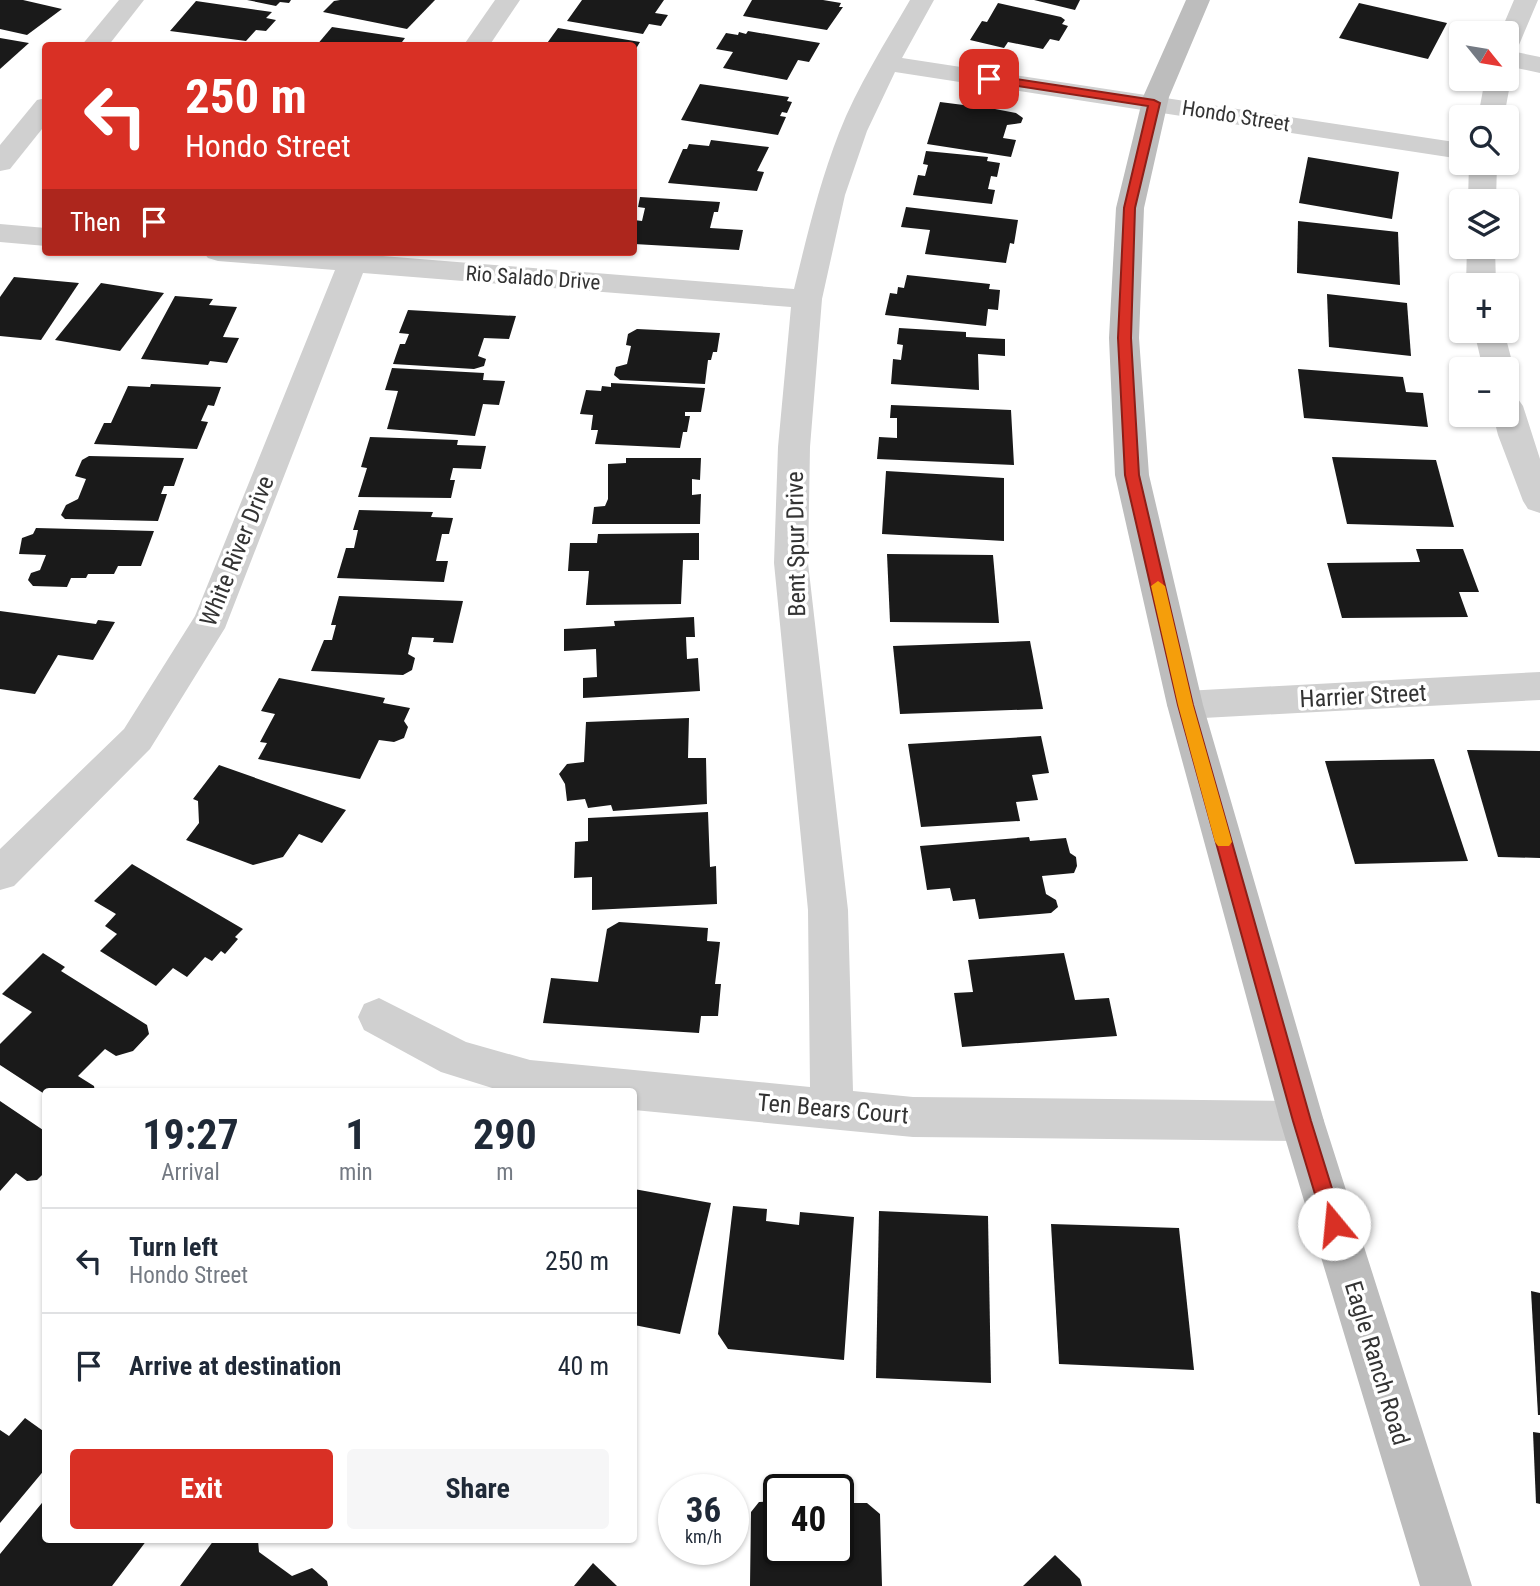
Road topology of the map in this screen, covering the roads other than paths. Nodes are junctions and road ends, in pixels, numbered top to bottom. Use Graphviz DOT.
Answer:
graph roads {
  1 [pos="132,0"];
  2 [pos="508,0"];
  3 [pos="922,0"];
  4 [pos="1198,0"];
  5 [pos="1526,0"];
  6 [pos="1518,21"];
  7 [pos="97,42"];
  8 [pos="478,42"];
  9 [pos="1519,61"];
  10 [pos="886,63"];
  11 [pos="1540,65"];
  12 [pos="1154,103"];
  13 [pos="42,111"];
  14 [pos="1449,149"];
  15 [pos="0,163"];
  16 [pos="0,233"];
  17 [pos="42,237"];
  18 [pos="309,256"];
  19 [pos="354,258"];
  20 [pos="807,299"];
  21 [pos="1512,427"];
  22 [pos="1540,501"];
  23 [pos="1540,686"];
  24 [pos="1185,705"];
  25 [pos="0,874"];
  26 [pos="379,1017"];
  27 [pos="611,1088"];
  28 [pos="637,1091"];
  29 [pos="832,1110"];
  30 [pos="1302,1121"];
  31 [pos="1446,1586"];
  1 -- 7 [label="street"];
  2 -- 8 [label="street"];
  3 -- 10 [label="street, Bent Spur Drive"];
  4 -- 12 [label="street, Eagle Ranch Road"];
  5 -- 6 [label="street"];
  9 -- 11 [label="street"];
  10 -- 12 [label="street, Hondo Street"];
  10 -- 20 [label="street, Bent Spur Drive"];
  12 -- 14 [label="street, Hondo Street"];
  12 -- 24 [label="street, Eagle Ranch Road"];
  13 -- 15 [label="street"];
  16 -- 17 [label="street"];
  18 -- 19 [label="street, Rio Salado Drive"];
  19 -- 20 [label="street, Rio Salado Drive"];
  19 -- 25 [label="street, White River Drive"];
  20 -- 29 [label="street, Bent Spur Drive"];
  21 -- 22 [label="street"];
  23 -- 24 [label="street, Harrier Street"];
  24 -- 30 [label="street, Eagle Ranch Road"];
  26 -- 27 [label="street, Ten Bears Court"];
  28 -- 29 [label="street, Ten Bears Court"];
  29 -- 30 [label="street, Ten Bears Court"];
  30 -- 31 [label="street, Eagle Ranch Road"];
}
